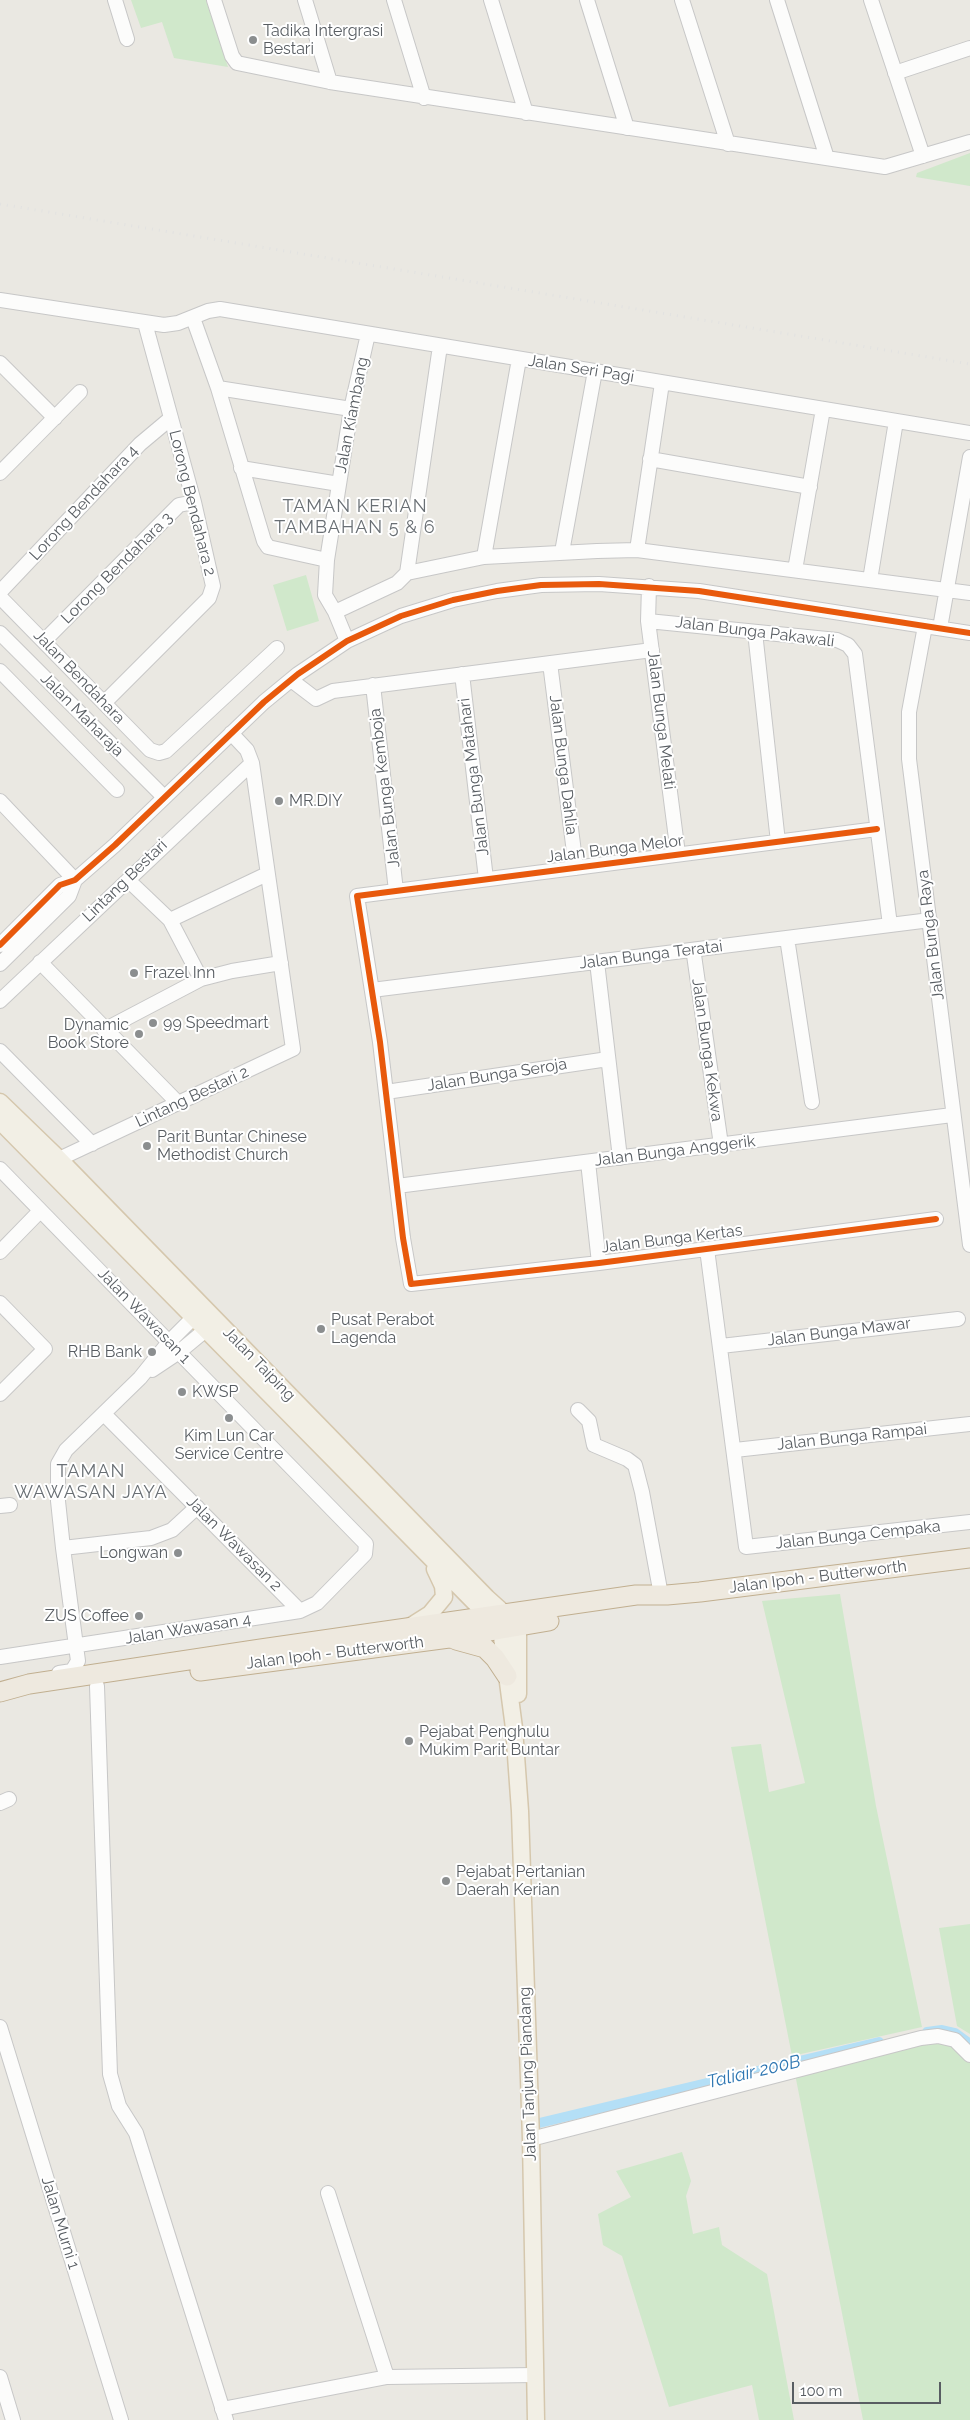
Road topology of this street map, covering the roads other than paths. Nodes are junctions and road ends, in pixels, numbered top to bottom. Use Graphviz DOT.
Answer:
graph roads {
  1 [pos="115,0"];
  2 [pos="214,0"];
  3 [pos="305,0"];
  4 [pos="394,0"];
  5 [pos="491,0"];
  6 [pos="587,0"];
  7 [pos="682,0"];
  8 [pos="777,0"];
  9 [pos="871,0"];
  10 [pos="127,39"];
  11 [pos="970,48"];
  12 [pos="895,73"];
  13 [pos="330,82"];
  14 [pos="424,98"];
  15 [pos="526,113"];
  16 [pos="627,128"];
  17 [pos="970,142"];
  18 [pos="728,144"];
  19 [pos="923,156"];
  20 [pos="827,158"];
  21 [pos="0,300"];
  22 [pos="193,318"];
  23 [pos="145,323"];
  24 [pos="368,334"];
  25 [pos="440,346"];
  26 [pos="519,359"];
  27 [pos="0,363"];
  28 [pos="595,371"];
  29 [pos="662,382"];
  30 [pos="218,388"];
  31 [pos="80,392"];
  32 [pos="351,408"];
  33 [pos="823,409"];
  34 [pos="55,418"];
  35 [pos="171,418"];
  36 [pos="896,421"];
  37 [pos="970,433"];
  38 [pos="970,457"];
  39 [pos="650,459"];
  40 [pos="241,468"];
  41 [pos="1,471"];
  42 [pos="339,484"];
  43 [pos="810,487"];
  44 [pos="194,502"];
  45 [pos="637,550"];
  46 [pos="562,552"];
  47 [pos="484,557"];
  48 [pos="327,560"];
  49 [pos="795,570"];
  50 [pos="407,573"];
  51 [pos="870,580"];
  52 [pos="649,586"];
  53 [pos="946,590"];
  54 [pos="0,592"];
  55 [pos="970,593"];
  56 [pos="0,597"];
  57 [pos="335,612"];
  58 [pos="648,620"];
  59 [pos="925,626"];
  60 [pos="940,628"];
  61 [pos="755,632"];
  62 [pos="0,633"];
  63 [pos="970,633"];
  64 [pos="44,641"];
  65 [pos="347,641"];
  66 [pos="277,648"];
  67 [pos="652,650"];
  68 [pos="550,663"];
  69 [pos="0,671"];
  70 [pos="462,674"];
  71 [pos="291,680"];
  72 [pos="373,685"];
  73 [pos="104,703"];
  74 [pos="232,733"];
  75 [pos="252,763"];
  76 [pos="117,790"];
  77 [pos="164,796"];
  78 [pos="0,801"];
  79 [pos="877,829"];
  80 [pos="778,842"];
  81 [pos="678,854"];
  82 [pos="576,868"];
  83 [pos="267,874"];
  84 [pos="486,879"];
  85 [pos="76,880"];
  86 [pos="128,880"];
  87 [pos="396,891"];
  88 [pos="170,920"];
  89 [pos="930,920"];
  90 [pos="890,925"];
  91 [pos="787,938"];
  92 [pos="0,945"];
  93 [pos="694,955"];
  94 [pos="40,962"];
  95 [pos="597,962"];
  96 [pos="281,963"];
  97 [pos="0,964"];
  98 [pos="201,979"];
  99 [pos="372,990"];
  100 [pos="0,1000"];
  101 [pos="104,1030"];
  102 [pos="0,1052"];
  103 [pos="608,1059"];
  104 [pos="386,1092"];
  105 [pos="0,1102"];
  106 [pos="812,1102"];
  107 [pos="178,1103"];
  108 [pos="952,1115"];
  109 [pos="0,1121"];
  110 [pos="92,1144"];
  111 [pos="721,1145"];
  112 [pos="620,1158"];
  113 [pos="59,1159"];
  114 [pos="588,1162"];
  115 [pos="0,1169"];
  116 [pos="397,1186"];
  117 [pos="966,1193"];
  118 [pos="40,1210"];
  119 [pos="936,1219"];
  120 [pos="970,1244"];
  121 [pos="707,1249"];
  122 [pos="0,1252"];
  123 [pos="599,1263"];
  124 [pos="0,1303"];
  125 [pos="199,1312"];
  126 [pos="958,1318"];
  127 [pos="211,1326"];
  128 [pos="721,1346"];
  129 [pos="174,1347"];
  130 [pos="0,1394"];
  131 [pos="578,1410"];
  132 [pos="104,1414"];
  133 [pos="970,1424"];
  134 [pos="735,1450"];
  135 [pos="197,1507"];
  136 [pos="970,1522"];
  137 [pos="63,1548"];
  138 [pos="430,1558"];
  139 [pos="970,1558"];
  140 [pos="664,1595"];
  141 [pos="300,1611"];
  142 [pos="503,1622"];
  143 [pos="411,1626"];
  144 [pos="449,1638"];
  145 [pos="76,1647"];
  146 [pos="0,1657"];
  147 [pos="78,1661"];
  148 [pos="116,1671"];
  149 [pos="507,1676"];
  150 [pos="52,1681"];
  151 [pos="97,1686"];
  152 [pos="0,1692"];
  153 [pos="0,1698"];
  154 [pos="514,1728"];
  155 [pos="1,2032"];
  156 [pos="970,2055"];
  157 [pos="531,2139"];
  158 [pos="328,2193"];
  159 [pos="535,2374"];
  160 [pos="0,2376"];
  161 [pos="387,2377"];
  162 [pos="224,2414"];
  163 [pos="13,2420"];
  164 [pos="121,2420"];
  165 [pos="536,2420"];
  1 -- 10 [label="street"];
  2 -- 13 [label="street"];
  3 -- 13 [label="street"];
  4 -- 14 [label="street"];
  5 -- 15 [label="street"];
  6 -- 16 [label="street"];
  7 -- 18 [label="street"];
  8 -- 20 [label="street"];
  9 -- 12 [label="street"];
  11 -- 12 [label="street"];
  12 -- 19 [label="street"];
  13 -- 14 [label="street"];
  14 -- 15 [label="street"];
  15 -- 16 [label="street"];
  16 -- 18 [label="street"];
  17 -- 19 [label="street"];
  18 -- 20 [label="street"];
  19 -- 20 [label="street"];
  21 -- 23 [label="street, Jalan Seri Pagi"];
  22 -- 23 [label="street, Jalan Seri Pagi"];
  22 -- 24 [label="street, Jalan Seri Pagi"];
  22 -- 30 [label="street"];
  23 -- 35 [label="street, Lorong Bendahara 2"];
  24 -- 25 [label="street, Jalan Seri Pagi"];
  24 -- 32 [label="street, Jalan Kiambang"];
  25 -- 26 [label="street, Jalan Seri Pagi"];
  25 -- 50 [label="street"];
  26 -- 28 [label="street, Jalan Seri Pagi"];
  26 -- 47 [label="street"];
  27 -- 34 [label="street"];
  28 -- 29 [label="street, Jalan Seri Pagi"];
  28 -- 46 [label="street"];
  29 -- 33 [label="street, Jalan Seri Pagi"];
  29 -- 39 [label="street"];
  30 -- 32 [label="street"];
  30 -- 40 [label="street"];
  31 -- 34 [label="street"];
  32 -- 42 [label="street, Jalan Kiambang"];
  33 -- 36 [label="street, Jalan Seri Pagi"];
  33 -- 43 [label="street"];
  34 -- 41 [label="street"];
  35 -- 44 [label="street, Lorong Bendahara 2"];
  35 -- 54 [label="street, Lorong Bendahara 4"];
  36 -- 37 [label="street, Jalan Seri Pagi"];
  36 -- 51 [label="street"];
  38 -- 53 [label="street"];
  39 -- 43 [label="street"];
  39 -- 45 [label="street"];
  40 -- 42 [label="street"];
  40 -- 48 [label="street"];
  42 -- 48 [label="street, Jalan Kiambang"];
  43 -- 49 [label="street"];
  44 -- 64 [label="street, Lorong Bendahara 3"];
  44 -- 73 [label="street, Lorong Bendahara 2"];
  45 -- 46 [label="street"];
  45 -- 49 [label="street"];
  46 -- 47 [label="street"];
  47 -- 50 [label="street"];
  48 -- 57 [label="street, Jalan Kiambang"];
  49 -- 51 [label="street"];
  50 -- 57 [label="street"];
  51 -- 53 [label="street"];
  52 -- 58 [label="street, Jalan Bunga Melati"];
  52 -- 59 [label="street"];
  52 -- 65 [label="street"];
  53 -- 55 [label="street"];
  53 -- 60 [label="street"];
  56 -- 64 [label="street, Jalan Bendahara"];
  57 -- 65 [label="street, Jalan Kiambang"];
  58 -- 61 [label="street, Jalan Bunga Pakawali"];
  58 -- 67 [label="street, Jalan Bunga Melati"];
  59 -- 60 [label="street"];
  59 -- 89 [label="street, Jalan Bunga Raya"];
  60 -- 63 [label="street"];
  61 -- 79 [label="street, Jalan Bunga Pakawali"];
  61 -- 80 [label="street"];
  62 -- 77 [label="street, Jalan Maharaja"];
  64 -- 73 [label="street, Jalan Bendahara"];
  65 -- 71 [label="street"];
  66 -- 73 [label="street, Jalan Bendahara"];
  67 -- 68 [label="street"];
  67 -- 81 [label="street, Jalan Bunga Melati"];
  68 -- 70 [label="street"];
  68 -- 82 [label="street, Jalan Bunga Dahlia"];
  69 -- 76 [label="street"];
  70 -- 72 [label="street"];
  70 -- 84 [label="street, Jalan Bunga Matahari"];
  71 -- 72 [label="street"];
  71 -- 74 [label="street"];
  72 -- 87 [label="street, Jalan Bunga Kemboja"];
  74 -- 75 [label="street"];
  74 -- 77 [label="street"];
  75 -- 83 [label="street"];
  75 -- 86 [label="street, Lintang Bestari"];
  77 -- 85 [label="street"];
  78 -- 85 [label="street"];
  79 -- 80 [label="street, Jalan Bunga Melor"];
  79 -- 90 [label="street, Jalan Bunga Pakawali"];
  80 -- 81 [label="street, Jalan Bunga Melor"];
  81 -- 82 [label="street, Jalan Bunga Melor"];
  82 -- 84 [label="street, Jalan Bunga Melor"];
  83 -- 88 [label="street"];
  83 -- 96 [label="street"];
  84 -- 87 [label="street, Jalan Bunga Melor"];
  85 -- 92 [label="street"];
  85 -- 97 [label="street"];
  86 -- 88 [label="street"];
  86 -- 94 [label="street, Lintang Bestari"];
  87 -- 99 [label="street, Jalan Bunga Melor"];
  88 -- 98 [label="street"];
  89 -- 90 [label="street, Jalan Bunga Teratai"];
  89 -- 108 [label="street, Jalan Bunga Raya"];
  90 -- 91 [label="street, Jalan Bunga Teratai"];
  91 -- 95 [label="street, Jalan Bunga Teratai"];
  91 -- 106 [label="street"];
  93 -- 111 [label="street, Jalan Bunga Kekwa"];
  94 -- 100 [label="street, Lintang Bestari"];
  94 -- 101 [label="street"];
  95 -- 99 [label="street, Jalan Bunga Teratai"];
  95 -- 103 [label="street"];
  96 -- 98 [label="street"];
  96 -- 107 [label="street, Lintang Bestari 2"];
  98 -- 101 [label="street"];
  99 -- 104 [label="street"];
  101 -- 107 [label="street"];
  102 -- 110 [label="street"];
  103 -- 104 [label="street, Jalan Bunga Seroja"];
  103 -- 112 [label="street"];
  104 -- 116 [label="street"];
  105 -- 113 [label="main road, Jalan Taiping"];
  107 -- 110 [label="street, Lintang Bestari 2"];
  108 -- 111 [label="street, Jalan Bunga Anggerik"];
  108 -- 117 [label="street, Jalan Bunga Raya"];
  109 -- 125 [label="main road, Jalan Taiping"];
  110 -- 113 [label="street, Lintang Bestari 2"];
  111 -- 112 [label="street, Jalan Bunga Anggerik"];
  112 -- 114 [label="street, Jalan Bunga Anggerik"];
  113 -- 125 [label="main road, Jalan Taiping"];
  114 -- 116 [label="street, Jalan Bunga Anggerik"];
  114 -- 123 [label="street"];
  115 -- 118 [label="street, Jalan Wawasan 1"];
  116 -- 123 [label="street, Jalan Bunga Kertas"];
  117 -- 120 [label="street, Jalan Bunga Raya"];
  118 -- 122 [label="street"];
  118 -- 129 [label="street, Jalan Wawasan 1"];
  119 -- 121 [label="street, Jalan Bunga Kertas"];
  121 -- 123 [label="street, Jalan Bunga Kertas"];
  121 -- 128 [label="street"];
  124 -- 130 [label="street"];
  125 -- 127 [label="main road, Jalan Taiping"];
  125 -- 129 [label="street"];
  126 -- 128 [label="street, Jalan Bunga Mawar"];
  127 -- 129 [label="street"];
  127 -- 138 [label="main road, Jalan Taiping"];
  127 -- 142 [label="main road, Jalan Taiping"];
  128 -- 134 [label="street"];
  129 -- 132 [label="street"];
  129 -- 141 [label="street, Jalan Wawasan 1"];
  131 -- 140 [label="street"];
  132 -- 135 [label="street, Jalan Wawasan 2"];
  132 -- 137 [label="street"];
  133 -- 134 [label="street, Jalan Bunga Rampai"];
  134 -- 136 [label="street, Jalan Bunga Cempaka"];
  135 -- 137 [label="street"];
  135 -- 141 [label="street, Jalan Wawasan 2"];
  137 -- 145 [label="street"];
  138 -- 142 [label="main road, Jalan Taiping"];
  138 -- 143 [label="main road"];
  139 -- 140 [label="highway, Jalan Ipoh - Butterworth"];
  140 -- 142 [label="highway, Jalan Ipoh - Butterworth"];
  141 -- 145 [label="street, Jalan Wawasan 4"];
  142 -- 143 [label="highway, Jalan Ipoh - Butterworth"];
  142 -- 144 [label="highway, Jalan Ipoh - Butterworth"];
  142 -- 149 [label="main road, Jalan Tanjung Piandang"];
  142 -- 154 [label="main road, Jalan Tanjung Piandang"];
  143 -- 148 [label="highway, Jalan Ipoh - Butterworth"];
  144 -- 149 [label="highway"];
  144 -- 151 [label="highway, Jalan Ipoh - Butterworth"];
  145 -- 146 [label="street, Jalan Wawasan 4"];
  145 -- 147 [label="street"];
  147 -- 148 [label="street"];
  147 -- 150 [label="street"];
  148 -- 150 [label="highway, Jalan Ipoh - Butterworth"];
  149 -- 154 [label="main road, Jalan Tanjung Piandang"];
  150 -- 152 [label="highway, Jalan Ipoh - Butterworth"];
  151 -- 153 [label="highway, Jalan Ipoh - Butterworth"];
  151 -- 162 [label="street"];
  154 -- 157 [label="main road, Jalan Tanjung Piandang"];
  155 -- 164 [label="street, Jalan Murni 1"];
  156 -- 157 [label="street"];
  157 -- 159 [label="main road, Jalan Tanjung Piandang"];
  158 -- 161 [label="street"];
  159 -- 161 [label="street"];
  159 -- 165 [label="main road, Jalan Tanjung Piandang"];
  160 -- 163 [label="street"];
  161 -- 162 [label="street"];
}
